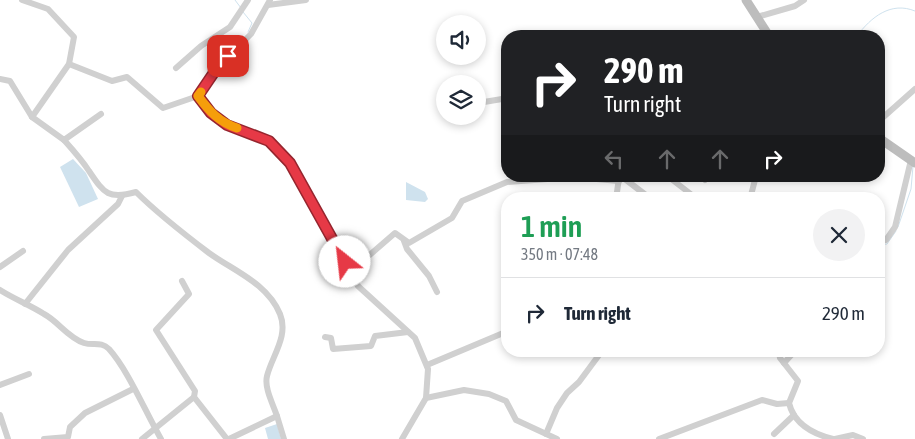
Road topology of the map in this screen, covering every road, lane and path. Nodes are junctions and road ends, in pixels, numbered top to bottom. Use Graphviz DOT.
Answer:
graph roads {
  1 [pos="22,0"];
  2 [pos="248,0"];
  3 [pos="306,0"];
  4 [pos="746,0"];
  5 [pos="804,0"];
  6 [pos="269,3"];
  7 [pos="758,17"];
  8 [pos="766,30"];
  9 [pos="69,64"];
  10 [pos="176,68"];
  11 [pos="0,79"];
  12 [pos="915,89"];
  13 [pos="198,96"];
  14 [pos="501,99"];
  15 [pos="486,102"];
  16 [pos="101,114"];
  17 [pos="32,116"];
  18 [pos="885,116"];
  19 [pos="64,140"];
  20 [pos="885,142"];
  21 [pos="913,161"];
  22 [pos="507,182"];
  23 [pos="626,182"];
  24 [pos="676,182"];
  25 [pos="641,192"];
  26 [pos="689,192"];
  27 [pos="122,196"];
  28 [pos="885,240"];
  29 [pos="404,241"];
  30 [pos="23,251"];
  31 [pos="0,267"];
  32 [pos="350,272"];
  33 [pos="182,282"];
  34 [pos="0,290"];
  35 [pos="437,292"];
  36 [pos="24,304"];
  37 [pos="408,332"];
  38 [pos="501,334"];
  39 [pos="326,337"];
  40 [pos="598,357"];
  41 [pos="780,357"];
  42 [pos="790,357"];
  43 [pos="784,363"];
  44 [pos="426,365"];
  45 [pos="29,374"];
  46 [pos="0,385"];
  47 [pos="133,389"];
  48 [pos="194,397"];
  49 [pos="426,398"];
  50 [pos="789,403"];
  51 [pos="0,415"];
  52 [pos="794,415"];
  53 [pos="277,416"];
  54 [pos="156,429"];
  55 [pos="546,434"];
  56 [pos="774,434"];
  57 [pos="8,439"];
  58 [pos="44,439"];
  59 [pos="142,439"];
  60 [pos="161,439"];
  61 [pos="228,439"];
  62 [pos="284,439"];
  63 [pos="402,439"];
  64 [pos="557,439"];
  65 [pos="659,439"];
  66 [pos="834,439"];
  67 [pos="864,439"];
  1 -- 9 [label="street"];
  2 -- 10 [label="street"];
  3 -- 6 [label="street"];
  4 -- 7 [label="street"];
  5 -- 7 [label="street"];
  6 -- 13 [label="street"];
  7 -- 8 [label="street"];
  9 -- 13 [label="street"];
  9 -- 17 [label="street"];
  11 -- 17 [label="street"];
  12 -- 18 [label="street"];
  13 -- 32 [label="street"];
  14 -- 15 [label="street"];
  16 -- 19 [label="street"];
  17 -- 19 [label="street"];
  19 -- 27 [label="street"];
  20 -- 21 [label="street"];
  21 -- 28 [label="street"];
  22 -- 29 [label="street"];
  23 -- 25 [label="street"];
  24 -- 26 [label="street"];
  27 -- 36 [label="street"];
  27 -- 53 [label="street"];
  29 -- 32 [label="street"];
  29 -- 35 [label="street"];
  30 -- 31 [label="street"];
  32 -- 37 [label="street"];
  33 -- 48 [label="street"];
  34 -- 36 [label="street"];
  36 -- 47 [label="street"];
  37 -- 39 [label="street"];
  37 -- 44 [label="street"];
  38 -- 44 [label="street"];
  40 -- 55 [label="street"];
  41 -- 43 [label="street"];
  42 -- 43 [label="street"];
  43 -- 50 [label="street"];
  44 -- 49 [label="street"];
  45 -- 46 [label="street"];
  47 -- 54 [label="street"];
  47 -- 58 [label="street"];
  48 -- 54 [label="street"];
  48 -- 61 [label="street"];
  49 -- 55 [label="street"];
  49 -- 63 [label="street"];
  50 -- 52 [label="street"];
  50 -- 65 [label="street"];
  51 -- 57 [label="street"];
  52 -- 56 [label="street"];
  52 -- 66 [label="street"];
  53 -- 61 [label="street"];
  53 -- 62 [label="street"];
  54 -- 59 [label="street"];
  54 -- 60 [label="street"];
  55 -- 64 [label="street"];
  66 -- 67 [label="street"];
}
